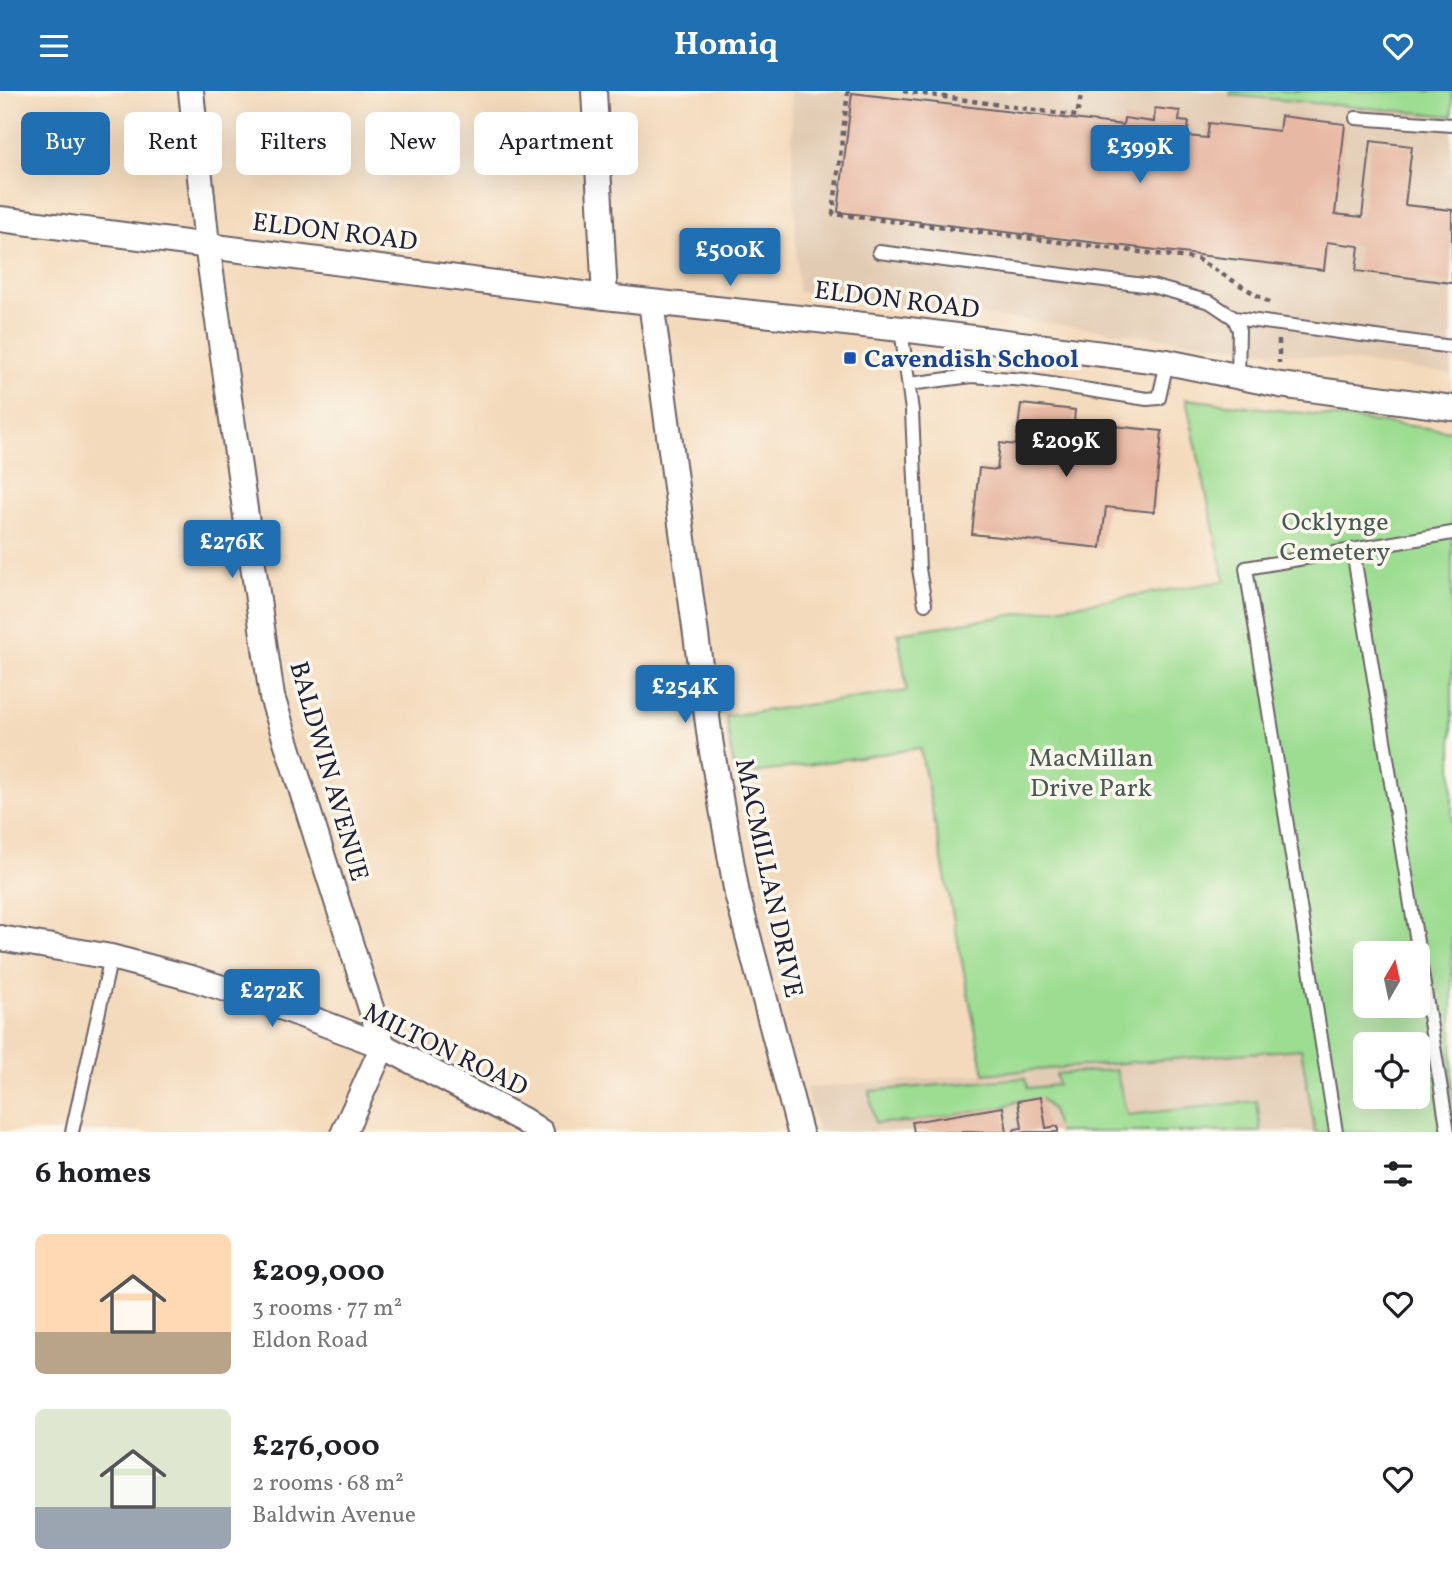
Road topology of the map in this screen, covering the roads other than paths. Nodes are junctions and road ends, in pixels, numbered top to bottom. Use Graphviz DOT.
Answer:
graph roads {
  1 [pos="191,91"];
  2 [pos="594,91"];
  3 [pos="1356,118"];
  4 [pos="1452,125"];
  5 [pos="0,219"];
  6 [pos="206,245"];
  7 [pos="879,252"];
  8 [pos="606,297"];
  9 [pos="651,302"];
  10 [pos="1234,318"];
  11 [pos="901,329"];
  12 [pos="1452,347"];
  13 [pos="1167,362"];
  14 [pos="1238,377"];
  15 [pos="909,384"];
  16 [pos="1452,408"];
  17 [pos="1452,533"];
  18 [pos="1353,550"];
  19 [pos="925,604"];
  20 [pos="0,938"];
  21 [pos="111,957"];
  22 [pos="383,1046"];
  23 [pos="72,1132"];
  24 [pos="344,1132"];
  25 [pos="541,1132"];
  26 [pos="800,1132"];
  27 [pos="1336,1132"];
  28 [pos="1448,1132"];
  1 -- 6 [label="street, BALDWIN AVENUE"];
  2 -- 8 [label="street"];
  3 -- 4 [label="lane"];
  5 -- 6 [label="street, ELDON ROAD"];
  6 -- 8 [label="street, ELDON ROAD"];
  6 -- 22 [label="street, BALDWIN AVENUE"];
  7 -- 10 [label="lane"];
  8 -- 9 [label="street, ELDON ROAD"];
  9 -- 11 [label="street, ELDON ROAD"];
  9 -- 26 [label="street, MACMILLAN DRIVE"];
  10 -- 12 [label="lane"];
  10 -- 14 [label="lane"];
  11 -- 13 [label="street, ELDON ROAD"];
  11 -- 15 [label="lane"];
  13 -- 14 [label="street, ELDON ROAD"];
  13 -- 15 [label="lane"];
  14 -- 16 [label="street, ELDON ROAD"];
  15 -- 19 [label="lane"];
  17 -- 18 [label="lane"];
  18 -- 27 [label="lane"];
  18 -- 28 [label="lane"];
  20 -- 21 [label="street, MILTON ROAD"];
  21 -- 22 [label="street, MILTON ROAD"];
  21 -- 23 [label="lane"];
  22 -- 24 [label="street"];
  22 -- 25 [label="street, MILTON ROAD"];
}
